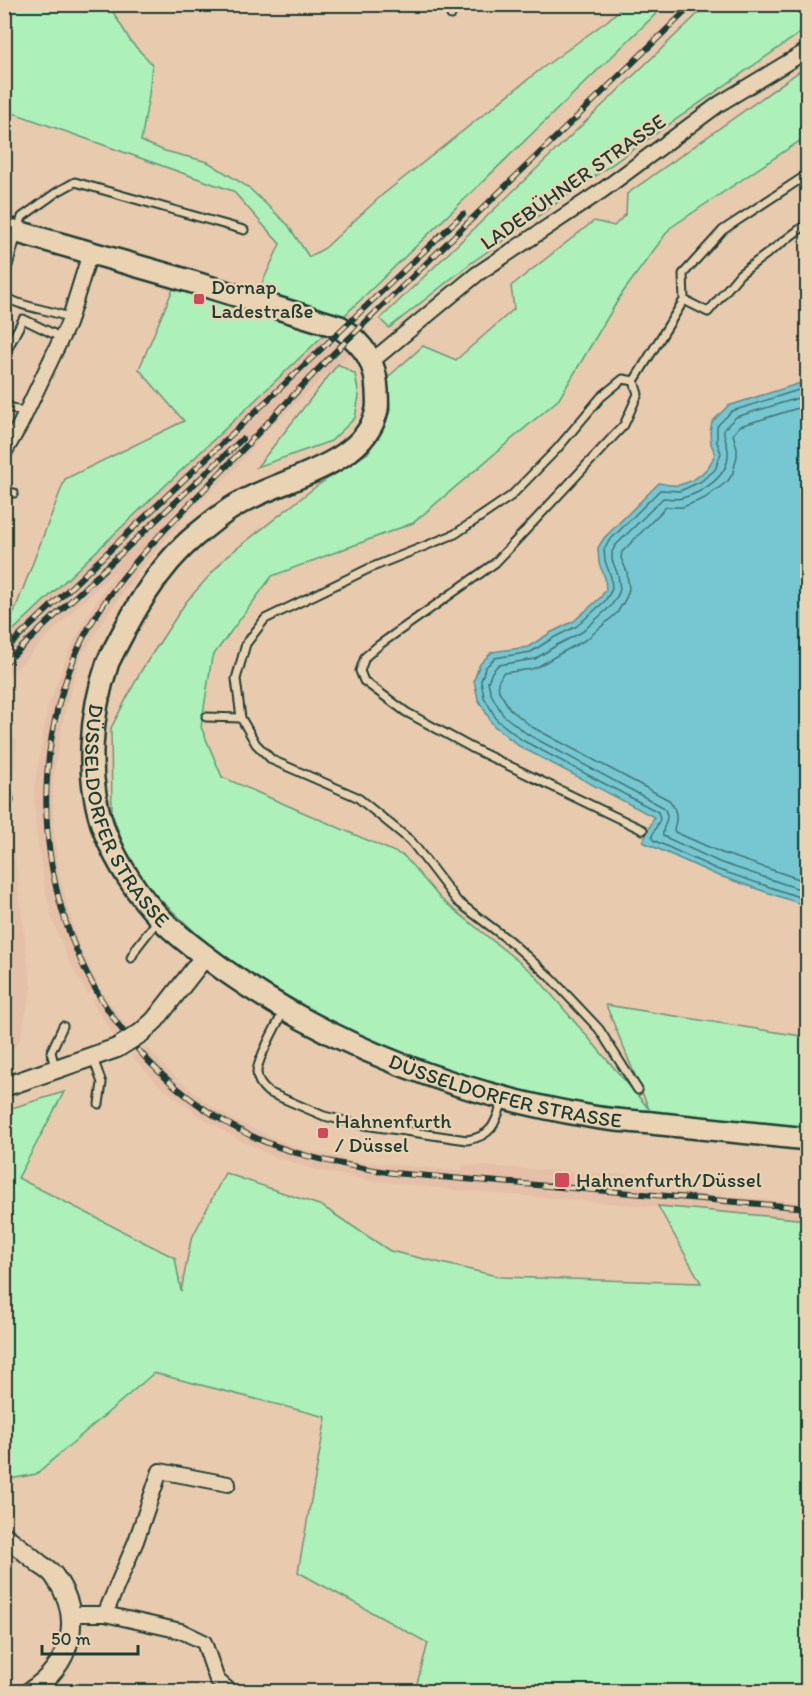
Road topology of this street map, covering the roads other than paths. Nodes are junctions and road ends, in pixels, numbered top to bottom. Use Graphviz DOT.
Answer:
graph roads {
  1 [pos="450,4"];
  2 [pos="451,15"];
  3 [pos="807,50"];
  4 [pos="807,174"];
  5 [pos="807,226"];
  6 [pos="11,230"];
  7 [pos="244,231"];
  8 [pos="90,253"];
  9 [pos="4,295"];
  10 [pos="684,300"];
  11 [pos="70,318"];
  12 [pos="62,338"];
  13 [pos="5,354"];
  14 [pos="372,361"];
  15 [pos="634,381"];
  16 [pos="4,404"];
  17 [pos="25,414"];
  18 [pos="4,453"];
  19 [pos="4,492"];
  20 [pos="14,493"];
  21 [pos="206,717"];
  22 [pos="241,718"];
  23 [pos="4,781"];
  24 [pos="4,817"];
  25 [pos="643,830"];
  26 [pos="160,918"];
  27 [pos="205,956"];
  28 [pos="131,958"];
  29 [pos="285,1009"];
  30 [pos="63,1026"];
  31 [pos="93,1057"];
  32 [pos="55,1070"];
  33 [pos="4,1088"];
  34 [pos="638,1090"];
  35 [pos="504,1098"];
  36 [pos="99,1104"];
  37 [pos="807,1138"];
  38 [pos="228,1484"];
  39 [pos="4,1536"];
  40 [pos="71,1614"];
  41 [pos="105,1614"];
  42 [pos="215,1686"];
  43 [pos="29,1692"];
  44 [pos="231,1692"];
  1 -- 2 [label="lane"];
  3 -- 14 [label="street, LADEBÜHNER STRASSE"];
  4 -- 10 [label="lane"];
  5 -- 10 [label="lane"];
  6 -- 7 [label="lane"];
  6 -- 8 [label="main road"];
  6 -- 9 [label="lane"];
  8 -- 11 [label="street"];
  8 -- 14 [label="main road"];
  9 -- 11 [label="lane"];
  10 -- 15 [label="lane"];
  11 -- 12 [label="street"];
  12 -- 13 [label="lane"];
  12 -- 17 [label="street"];
  14 -- 26 [label="main road, DÜSSELDORFER STRASSE"];
  15 -- 22 [label="lane"];
  15 -- 25 [label="lane"];
  16 -- 17 [label="lane"];
  17 -- 18 [label="street"];
  19 -- 20 [label="lane"];
  21 -- 22 [label="lane"];
  22 -- 34 [label="lane"];
  23 -- 24 [label="lane"];
  26 -- 27 [label="main road, DÜSSELDORFER STRASSE"];
  26 -- 28 [label="lane"];
  27 -- 29 [label="main road, DÜSSELDORFER STRASSE"];
  27 -- 31 [label="main road, bridge"];
  29 -- 35 [label="main road, DÜSSELDORFER STRASSE"];
  29 -- 35 [label="lane"];
  30 -- 32 [label="lane"];
  31 -- 32 [label="main road"];
  31 -- 36 [label="lane"];
  32 -- 33 [label="main road"];
  35 -- 37 [label="main road, DÜSSELDORFER STRASSE"];
  38 -- 41 [label="street"];
  39 -- 40 [label="main road"];
  40 -- 41 [label="street"];
  40 -- 43 [label="main road"];
  41 -- 42 [label="street"];
  42 -- 44 [label="street"];
}
